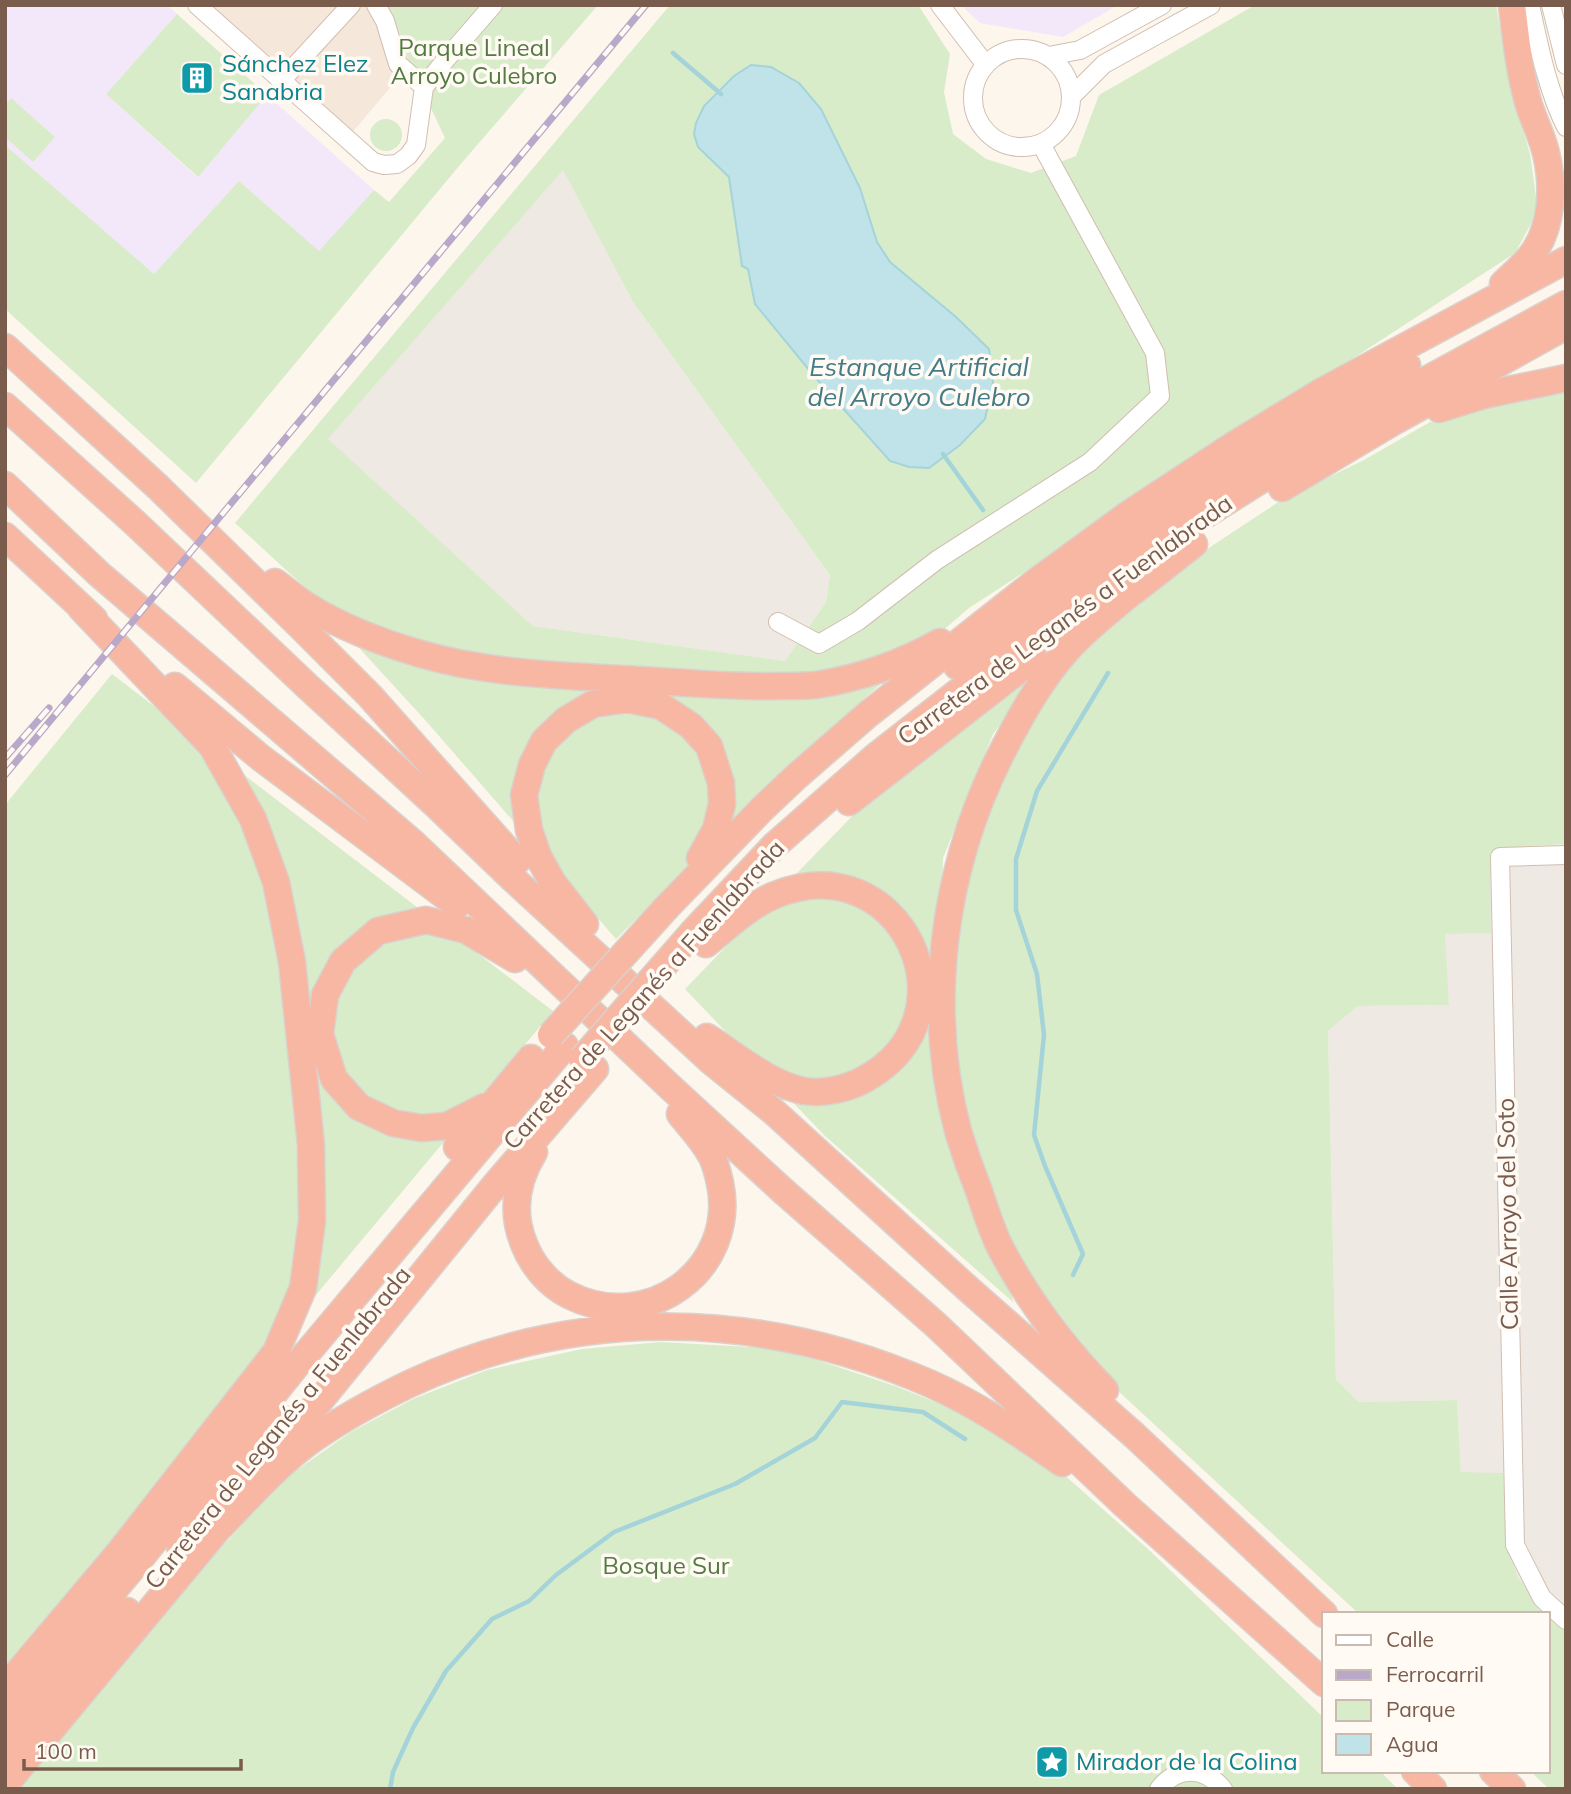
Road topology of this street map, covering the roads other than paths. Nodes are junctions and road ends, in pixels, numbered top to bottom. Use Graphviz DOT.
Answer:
graph roads {
  1 [pos="197,5"];
  2 [pos="351,5"];
  3 [pos="376,5"];
  4 [pos="493,5"];
  5 [pos="940,5"];
  6 [pos="1162,5"];
  7 [pos="1211,5"];
  8 [pos="1512,5"];
  9 [pos="1530,5"];
  10 [pos="1552,5"];
  11 [pos="1049,56"];
  12 [pos="985,64"];
  13 [pos="1566,65"];
  14 [pos="281,81"];
  15 [pos="424,87"];
  16 [pos="1072,96"];
  17 [pos="1566,127"];
  18 [pos="1041,144"];
  19 [pos="1566,260"];
  20 [pos="1566,279"];
  21 [pos="1566,304"];
  22 [pos="1566,326"];
  23 [pos="5,347"];
  24 [pos="1566,378"];
  25 [pos="1321,392"];
  26 [pos="5,405"];
  27 [pos="1306,473"];
  28 [pos="5,485"];
  29 [pos="158,487"];
  30 [pos="5,536"];
  31 [pos="1194,544"];
  32 [pos="1033,584"];
  33 [pos="81,608"];
  34 [pos="778,622"];
  35 [pos="1566,855"];
  36 [pos="585,924"];
  37 [pos="686,925"];
  38 [pos="515,959"];
  39 [pos="707,1037"];
  40 [pos="573,1052"];
  41 [pos="660,1092"];
  42 [pos="492,1103"];
  43 [pos="775,1112"];
  44 [pos="782,1190"];
  45 [pos="1135,1436"];
  46 [pos="1125,1505"];
  47 [pos="221,1526"];
  48 [pos="122,1549"];
  49 [pos="1322,1612"];
  50 [pos="1566,1620"];
  51 [pos="1322,1681"];
  52 [pos="5,1688"];
  53 [pos="5,1719"];
  54 [pos="5,1754"];
  55 [pos="1417,1773"];
  56 [pos="1495,1773"];
  57 [pos="5,1785"];
  58 [pos="1159,1789"];
  59 [pos="1223,1789"];
  60 [pos="1433,1789"];
  61 [pos="1512,1789"];
  1 -- 14 [label="street"];
  2 -- 14 [label="street"];
  3 -- 15 [label="street"];
  4 -- 15 [label="street"];
  5 -- 12 [label="street"];
  6 -- 11 [label="street"];
  7 -- 16 [label="street"];
  8 -- 25 [label="highway"];
  9 -- 17 [label="street"];
  10 -- 13 [label="street"];
  11 -- 12 [label="street"];
  11 -- 16 [label="street"];
  12 -- 18 [label="street"];
  14 -- 15 [label="street"];
  16 -- 18 [label="street"];
  18 -- 34 [label="street"];
  19 -- 25 [label="highway"];
  20 -- 37 [label="highway, Carretera de Leganés a Fuenlabrada"];
  21 -- 37 [label="highway, Carretera de Leganés a Fuenlabrada"];
  22 -- 27 [label="highway"];
  23 -- 29 [label="highway"];
  24 -- 27 [label="highway"];
  25 -- 32 [label="highway"];
  26 -- 43 [label="highway"];
  27 -- 31 [label="highway"];
  28 -- 44 [label="highway"];
  29 -- 32 [label="highway"];
  29 -- 36 [label="highway"];
  30 -- 33 [label="highway"];
  31 -- 37 [label="highway"];
  31 -- 45 [label="highway"];
  32 -- 37 [label="highway"];
  33 -- 38 [label="highway"];
  33 -- 48 [label="highway"];
  35 -- 50 [label="street, Calle Arroyo del Soto"];
  36 -- 37 [label="highway"];
  36 -- 39 [label="highway"];
  37 -- 39 [label="highway"];
  37 -- 40 [label="highway, Carretera de Leganés a Fuenlabrada"];
  37 -- 40 [label="highway"];
  38 -- 41 [label="highway"];
  38 -- 42 [label="highway"];
  39 -- 43 [label="highway"];
  40 -- 41 [label="highway"];
  40 -- 42 [label="highway"];
  40 -- 47 [label="highway"];
  40 -- 53 [label="highway, Carretera de Leganés a Fuenlabrada"];
  40 -- 54 [label="highway, Carretera de Leganés a Fuenlabrada"];
  41 -- 44 [label="highway"];
  42 -- 48 [label="highway"];
  43 -- 45 [label="highway"];
  44 -- 46 [label="highway"];
  45 -- 49 [label="highway"];
  46 -- 47 [label="highway"];
  46 -- 51 [label="highway"];
  47 -- 57 [label="highway"];
  48 -- 52 [label="highway"];
  55 -- 60 [label="highway"];
  56 -- 61 [label="highway"];
  58 -- 59 [label="street"];
}
